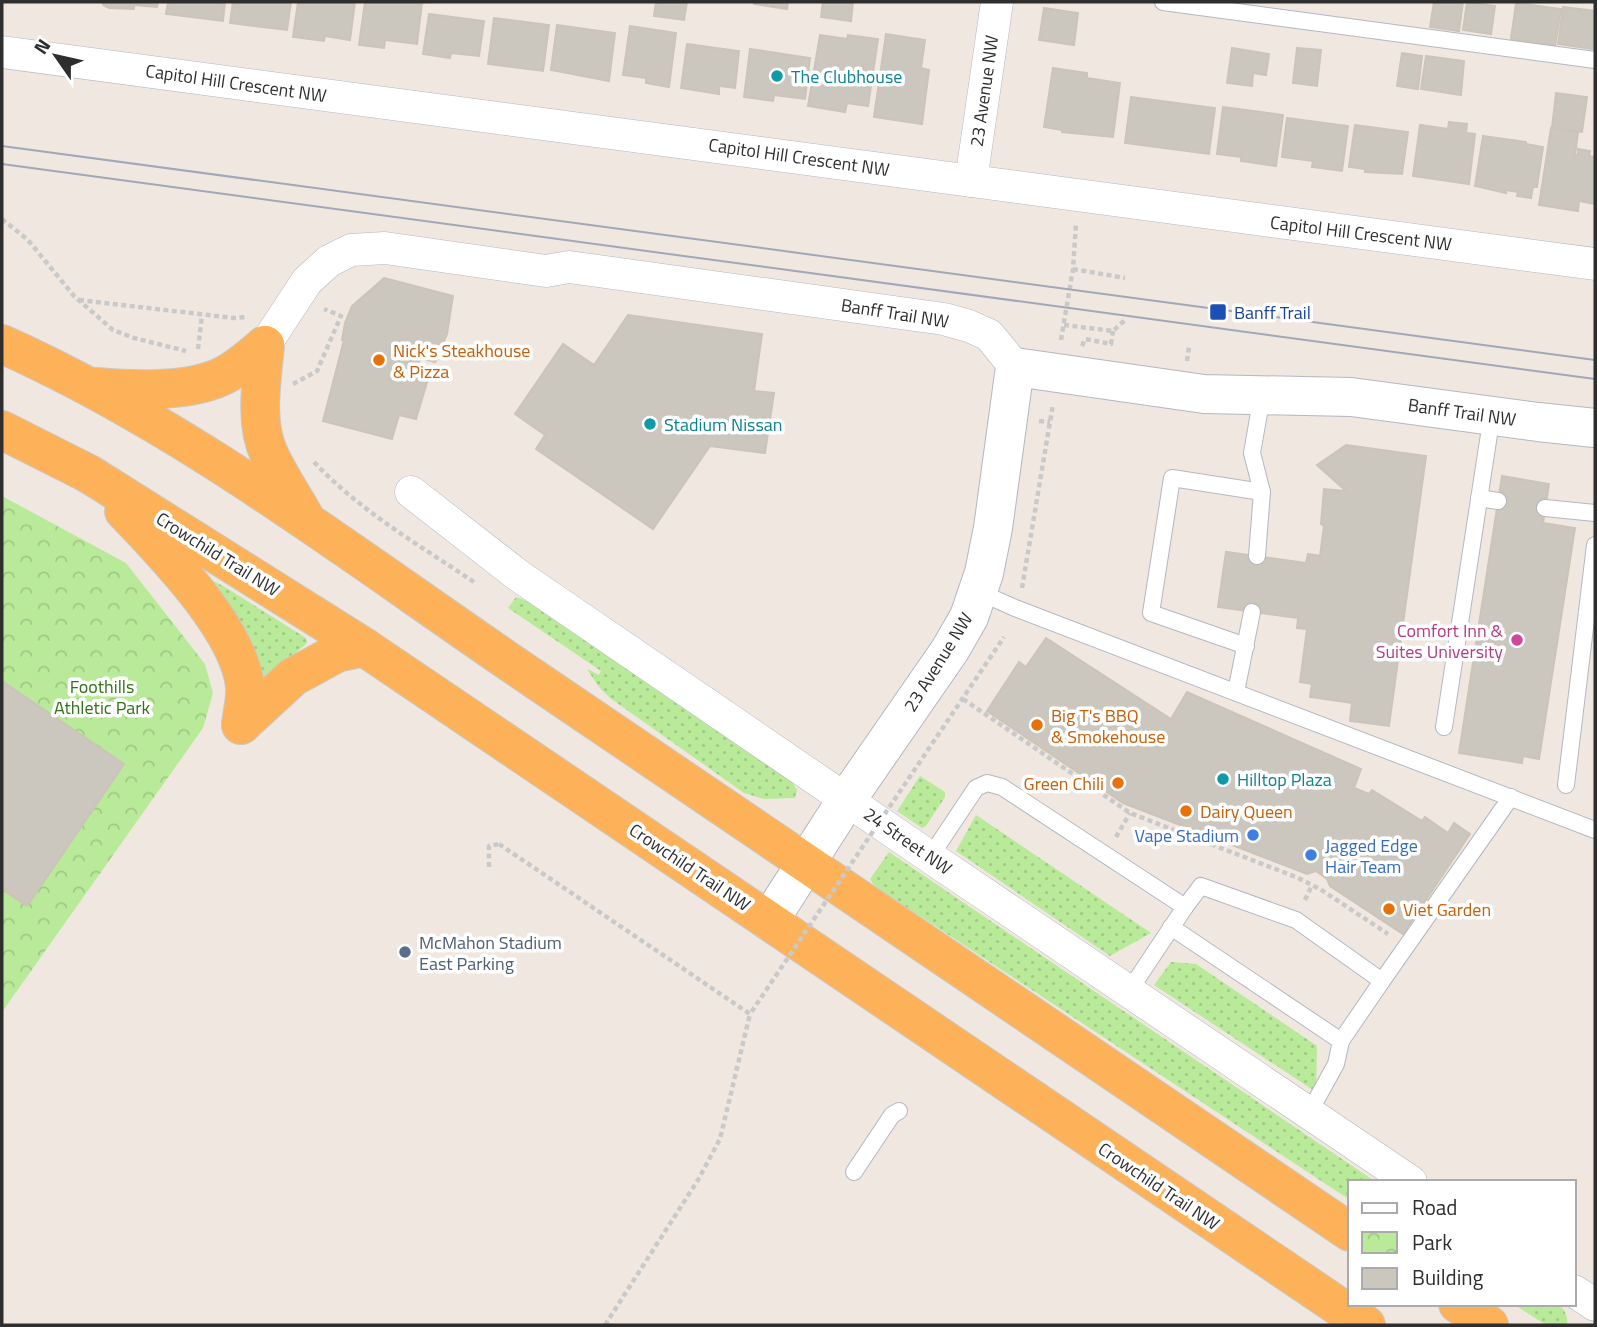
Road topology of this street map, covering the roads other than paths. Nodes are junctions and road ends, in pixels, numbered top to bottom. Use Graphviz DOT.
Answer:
graph roads {
  1 [pos="997,2"];
  2 [pos="1163,2"];
  3 [pos="2,52"];
  4 [pos="1595,60"];
  5 [pos="971,181"];
  6 [pos="1595,264"];
  7 [pos="260,332"];
  8 [pos="2,344"];
  9 [pos="1015,367"];
  10 [pos="91,387"];
  11 [pos="1262,396"];
  12 [pos="1492,415"];
  13 [pos="1595,428"];
  14 [pos="2,430"];
  15 [pos="89,474"];
  16 [pos="411,492"];
  17 [pos="1262,492"];
  18 [pos="1479,498"];
  19 [pos="1498,501"];
  20 [pos="1545,508"];
  21 [pos="1595,513"];
  22 [pos="309,524"];
  23 [pos="1595,545"];
  24 [pos="1257,556"];
  25 [pos="979,592"];
  26 [pos="1252,612"];
  27 [pos="1246,646"];
  28 [pos="364,647"];
  29 [pos="1236,692"];
  30 [pos="1444,727"];
  31 [pos="1566,785"];
  32 [pos="1511,797"];
  33 [pos="847,799"];
  34 [pos="1595,830"];
  35 [pos="929,857"];
  36 [pos="805,863"];
  37 [pos="1185,907"];
  38 [pos="769,921"];
  39 [pos="1171,927"];
  40 [pos="1382,981"];
  41 [pos="1129,991"];
  42 [pos="1341,1041"];
  43 [pos="899,1111"];
  44 [pos="1309,1113"];
  45 [pos="854,1172"];
  46 [pos="1408,1180"];
  47 [pos="1348,1231"];
  48 [pos="1576,1292"];
  49 [pos="1595,1305"];
  50 [pos="1461,1306"];
  51 [pos="1366,1325"];
  52 [pos="1489,1325"];
  1 -- 5 [label="street, 23 Avenue NW"];
  2 -- 4 [label="lane"];
  3 -- 5 [label="street, Capitol Hill Crescent NW"];
  5 -- 6 [label="street, Capitol Hill Crescent NW"];
  7 -- 9 [label="street, Banff Trail NW"];
  7 -- 10 [label="highway"];
  7 -- 22 [label="highway"];
  8 -- 10 [label="highway"];
  9 -- 11 [label="street, Banff Trail NW"];
  9 -- 25 [label="street, 23 Avenue NW"];
  10 -- 22 [label="highway"];
  11 -- 12 [label="street, Banff Trail NW"];
  11 -- 17 [label="lane"];
  12 -- 13 [label="street, Banff Trail NW"];
  12 -- 18 [label="lane"];
  14 -- 15 [label="highway, Crowchild Trail NW"];
  15 -- 28 [label="highway, Crowchild Trail NW"];
  15 -- 28 [label="highway"];
  16 -- 33 [label="street, 24 Street NW"];
  17 -- 24 [label="lane"];
  17 -- 27 [label="lane"];
  18 -- 19 [label="lane"];
  18 -- 30 [label="lane"];
  20 -- 21 [label="lane"];
  22 -- 36 [label="highway"];
  23 -- 31 [label="lane"];
  25 -- 29 [label="lane"];
  25 -- 33 [label="street, 23 Avenue NW"];
  26 -- 27 [label="lane"];
  27 -- 29 [label="lane"];
  28 -- 38 [label="highway, Crowchild Trail NW"];
  29 -- 32 [label="lane"];
  32 -- 34 [label="lane"];
  32 -- 40 [label="lane"];
  33 -- 35 [label="street, 24 Street NW"];
  33 -- 36 [label="street, 23 Avenue NW"];
  35 -- 37 [label="lane"];
  35 -- 41 [label="street, 24 Street NW"];
  36 -- 38 [label="street, 23 Avenue NW"];
  36 -- 47 [label="highway"];
  37 -- 39 [label="lane"];
  37 -- 40 [label="lane"];
  38 -- 51 [label="highway, Crowchild Trail NW"];
  39 -- 41 [label="lane"];
  39 -- 42 [label="lane"];
  40 -- 42 [label="lane"];
  41 -- 44 [label="street, 24 Street NW"];
  42 -- 44 [label="lane"];
  43 -- 45 [label="lane"];
  44 -- 46 [label="street, 24 Street NW"];
  48 -- 49 [label="street"];
  50 -- 52 [label="highway"];
}
